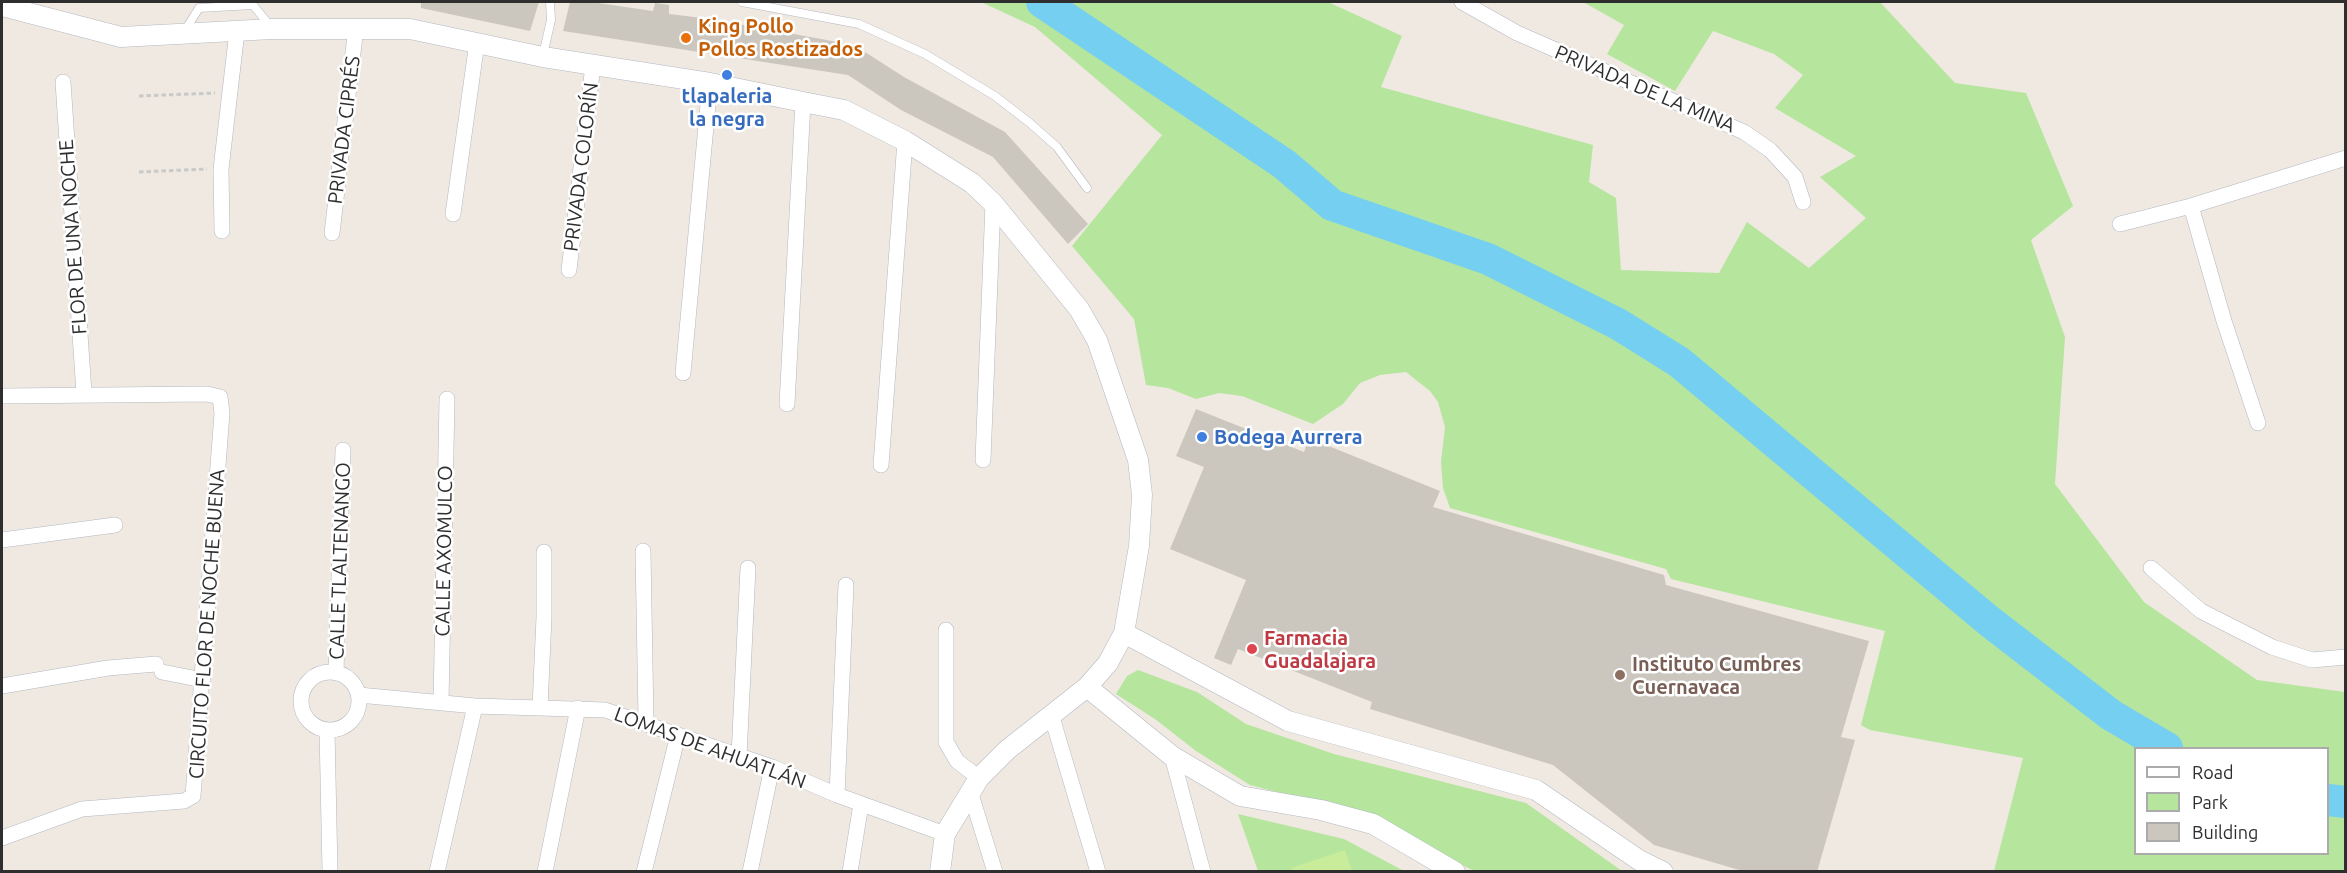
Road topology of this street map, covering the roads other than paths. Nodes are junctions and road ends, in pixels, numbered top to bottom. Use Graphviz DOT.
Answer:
graph roads {
  1 [pos="550,2"];
  2 [pos="742,2"];
  3 [pos="1462,2"];
  4 [pos="2,6"];
  5 [pos="357,27"];
  6 [pos="272,29"];
  7 [pos="237,31"];
  8 [pos="183,33"];
  9 [pos="477,42"];
  10 [pos="543,57"];
  11 [pos="593,64"];
  12 [pos="63,82"];
  13 [pos="710,83"];
  14 [pos="803,102"];
  15 [pos="905,141"];
  16 [pos="2346,158"];
  17 [pos="1087,188"];
  18 [pos="1803,202"];
  19 [pos="993,203"];
  20 [pos="2191,206"];
  21 [pos="453,214"];
  22 [pos="2120,224"];
  23 [pos="222,231"];
  24 [pos="332,233"];
  25 [pos="568,270"];
  26 [pos="683,373"];
  27 [pos="84,393"];
  28 [pos="2,396"];
  29 [pos="447,399"];
  30 [pos="787,404"];
  31 [pos="2258,423"];
  32 [pos="343,450"];
  33 [pos="983,460"];
  34 [pos="881,465"];
  35 [pos="115,525"];
  36 [pos="2,540"];
  37 [pos="643,551"];
  38 [pos="544,552"];
  39 [pos="748,568"];
  40 [pos="2151,568"];
  41 [pos="846,585"];
  42 [pos="946,630"];
  43 [pos="1124,633"];
  44 [pos="2346,657"];
  45 [pos="336,672"];
  46 [pos="203,674"];
  47 [pos="2,686"];
  48 [pos="1087,687"];
  49 [pos="358,695"];
  50 [pos="441,703"];
  51 [pos="475,706"];
  52 [pos="540,708"];
  53 [pos="578,708"];
  54 [pos="1051,714"];
  55 [pos="646,722"];
  56 [pos="327,730"];
  57 [pos="678,735"];
  58 [pos="739,756"];
  59 [pos="1172,756"];
  60 [pos="772,767"];
  61 [pos="975,784"];
  62 [pos="837,795"];
  63 [pos="861,804"];
  64 [pos="945,834"];
  65 [pos="2,838"];
  66 [pos="330,871"];
  67 [pos="437,872"];
  68 [pos="545,872"];
  69 [pos="644,872"];
  70 [pos="750,872"];
  71 [pos="850,872"];
  72 [pos="940,872"];
  73 [pos="995,872"];
  74 [pos="1098,872"];
  75 [pos="1203,872"];
  76 [pos="1455,872"];
  77 [pos="1663,872"];
  1 -- 10 [label="lane"];
  2 -- 17 [label="lane"];
  3 -- 18 [label="street, PRIVADA DE LA MINA"];
  4 -- 8 [label="street"];
  5 -- 6 [label="street"];
  5 -- 9 [label="street"];
  5 -- 24 [label="street, PRIVADA CIPRÉS"];
  6 -- 7 [label="street"];
  6 -- 8 [label="lane"];
  7 -- 8 [label="street"];
  7 -- 23 [label="street"];
  9 -- 10 [label="street"];
  9 -- 21 [label="street"];
  10 -- 11 [label="street"];
  11 -- 13 [label="street"];
  11 -- 25 [label="street, PRIVADA COLORÍN"];
  12 -- 27 [label="street, FLOR DE UNA NOCHE"];
  13 -- 14 [label="street"];
  13 -- 26 [label="street"];
  14 -- 15 [label="street"];
  14 -- 30 [label="street"];
  15 -- 19 [label="street"];
  15 -- 34 [label="street"];
  16 -- 20 [label="street"];
  19 -- 33 [label="street"];
  19 -- 43 [label="street"];
  20 -- 22 [label="street"];
  20 -- 31 [label="street"];
  27 -- 28 [label="street"];
  27 -- 46 [label="street, CIRCUITO FLOR DE NOCHE BUENA"];
  29 -- 50 [label="street, CALLE AXOMULCO"];
  32 -- 45 [label="street, CALLE TLALTENANGO"];
  35 -- 36 [label="street"];
  37 -- 55 [label="street"];
  38 -- 52 [label="street"];
  39 -- 58 [label="street"];
  40 -- 44 [label="street"];
  41 -- 62 [label="street"];
  42 -- 61 [label="street"];
  43 -- 48 [label="street"];
  43 -- 77 [label="street"];
  45 -- 49 [label="street"];
  45 -- 56 [label="street"];
  46 -- 47 [label="street"];
  46 -- 65 [label="street, CIRCUITO FLOR DE NOCHE BUENA"];
  48 -- 54 [label="street"];
  48 -- 59 [label="street"];
  49 -- 50 [label="street, LOMAS DE AHUATLÁN"];
  49 -- 56 [label="street"];
  50 -- 51 [label="street, LOMAS DE AHUATLÁN"];
  51 -- 52 [label="street, LOMAS DE AHUATLÁN"];
  51 -- 67 [label="street"];
  52 -- 53 [label="street, LOMAS DE AHUATLÁN"];
  53 -- 55 [label="street, LOMAS DE AHUATLÁN"];
  53 -- 68 [label="street"];
  54 -- 61 [label="street"];
  54 -- 74 [label="street"];
  55 -- 57 [label="street, LOMAS DE AHUATLÁN"];
  56 -- 66 [label="street"];
  57 -- 58 [label="street, LOMAS DE AHUATLÁN"];
  57 -- 69 [label="street"];
  58 -- 60 [label="street, LOMAS DE AHUATLÁN"];
  59 -- 75 [label="street"];
  59 -- 76 [label="street"];
  60 -- 62 [label="street, LOMAS DE AHUATLÁN"];
  60 -- 70 [label="street"];
  61 -- 64 [label="street"];
  61 -- 73 [label="street"];
  62 -- 63 [label="street, LOMAS DE AHUATLÁN"];
  63 -- 64 [label="street, LOMAS DE AHUATLÁN"];
  63 -- 71 [label="street"];
  64 -- 72 [label="street"];
}
